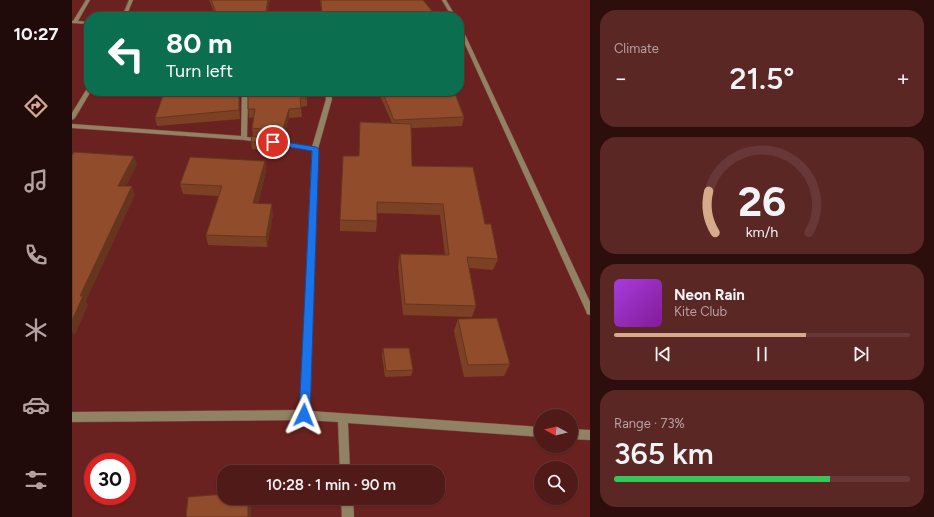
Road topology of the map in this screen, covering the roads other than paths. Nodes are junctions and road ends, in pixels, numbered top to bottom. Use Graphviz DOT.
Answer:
graph roads {
  1 [pos="88,0"];
  2 [pos="131,0"];
  3 [pos="444,0"];
  4 [pos="126,12"];
  5 [pos="451,12"];
  6 [pos="73,22"];
  7 [pos="84,22"];
  8 [pos="464,39"];
  9 [pos="85,96"];
  10 [pos="245,96"];
  11 [pos="328,96"];
  12 [pos="72,118"];
  13 [pos="72,126"];
  14 [pos="244,138"];
  15 [pos="316,149"];
  16 [pos="590,311"];
  17 [pos="304,415"];
  18 [pos="343,416"];
  19 [pos="72,417"];
  20 [pos="534,431"];
  21 [pos="578,434"];
  22 [pos="590,435"];
  23 [pos="346,465"];
  24 [pos="347,505"];
  25 [pos="348,517"];
  1 -- 6 [label="street"];
  2 -- 4 [label="street"];
  3 -- 5 [label="street"];
  6 -- 7 [label="street"];
  8 -- 16 [label="street"];
  9 -- 12 [label="street"];
  10 -- 14 [label="street"];
  11 -- 15 [label="street"];
  13 -- 14 [label="street"];
  14 -- 15 [label="street"];
  15 -- 17 [label="street"];
  17 -- 18 [label="street"];
  17 -- 19 [label="street"];
  18 -- 20 [label="street"];
  18 -- 23 [label="street"];
  21 -- 22 [label="street"];
  24 -- 25 [label="street"];
}
